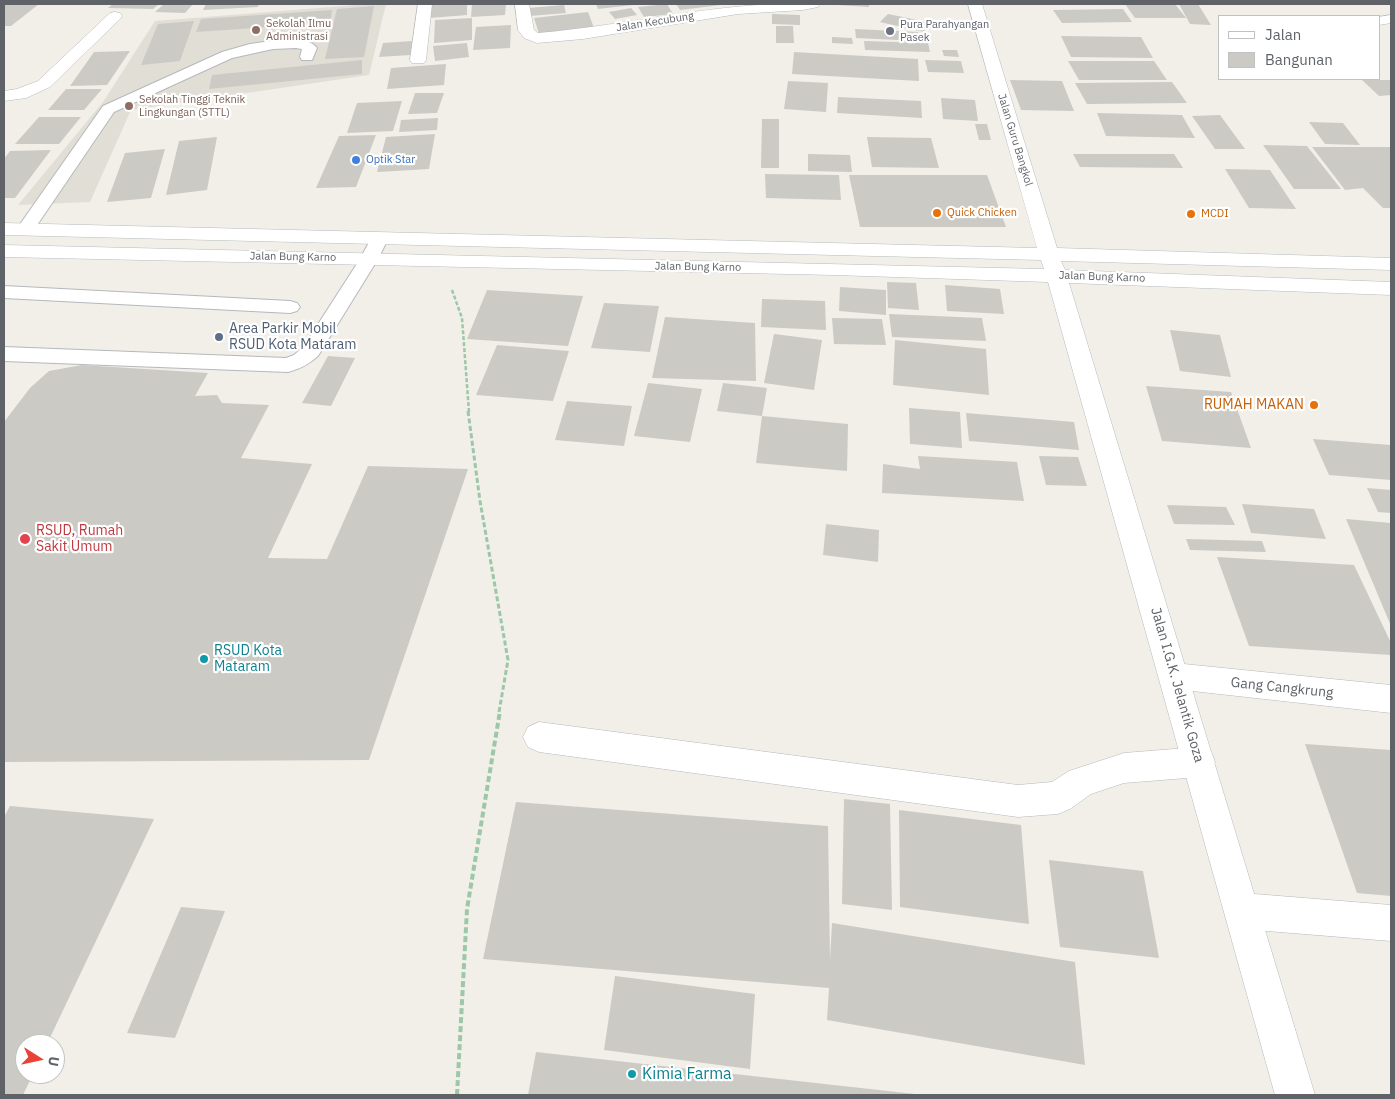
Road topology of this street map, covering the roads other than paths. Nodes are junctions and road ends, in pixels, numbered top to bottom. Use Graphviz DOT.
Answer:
graph roads {
  1 [pos="425,4"];
  2 [pos="522,4"];
  3 [pos="813,4"];
  4 [pos="975,4"];
  5 [pos="115,16"];
  6 [pos="307,57"];
  7 [pos="418,60"];
  8 [pos="4,96"];
  9 [pos="4,229"];
  10 [pos="25,230"];
  11 [pos="379,239"];
  12 [pos="4,251"];
  13 [pos="369,260"];
  14 [pos="1053,264"];
  15 [pos="1391,264"];
  16 [pos="1391,288"];
  17 [pos="4,292"];
  18 [pos="290,307"];
  19 [pos="4,354"];
  20 [pos="1174,676"];
  21 [pos="1391,699"];
  22 [pos="539,737"];
  23 [pos="1199,762"];
  24 [pos="1242,911"];
  25 [pos="1391,923"];
  26 [pos="1294,1095"];
  1 -- 7 [label="street"];
  2 -- 3 [label="street, Jalan Kecubung"];
  4 -- 14 [label="street, Jalan Guru Bangkol"];
  5 -- 8 [label="street"];
  6 -- 10 [label="lane"];
  9 -- 10 [label="street"];
  10 -- 11 [label="street"];
  11 -- 13 [label="lane"];
  11 -- 14 [label="street"];
  12 -- 13 [label="street, Jalan Bung Karno"];
  13 -- 14 [label="street, Jalan Bung Karno"];
  13 -- 19 [label="lane"];
  14 -- 15 [label="street"];
  14 -- 16 [label="street, Jalan Bung Karno"];
  14 -- 20 [label="street, Jalan I.G.K. Jelantik Goza"];
  17 -- 18 [label="lane"];
  20 -- 21 [label="street, Gang Cangkrung"];
  20 -- 23 [label="street, Jalan I.G.K. Jelantik Goza"];
  22 -- 23 [label="street"];
  23 -- 24 [label="street, Jalan I.G.K. Jelantik Goza"];
  24 -- 25 [label="street"];
  24 -- 26 [label="street, Jalan I.G.K. Jelantik Goza"];
}
